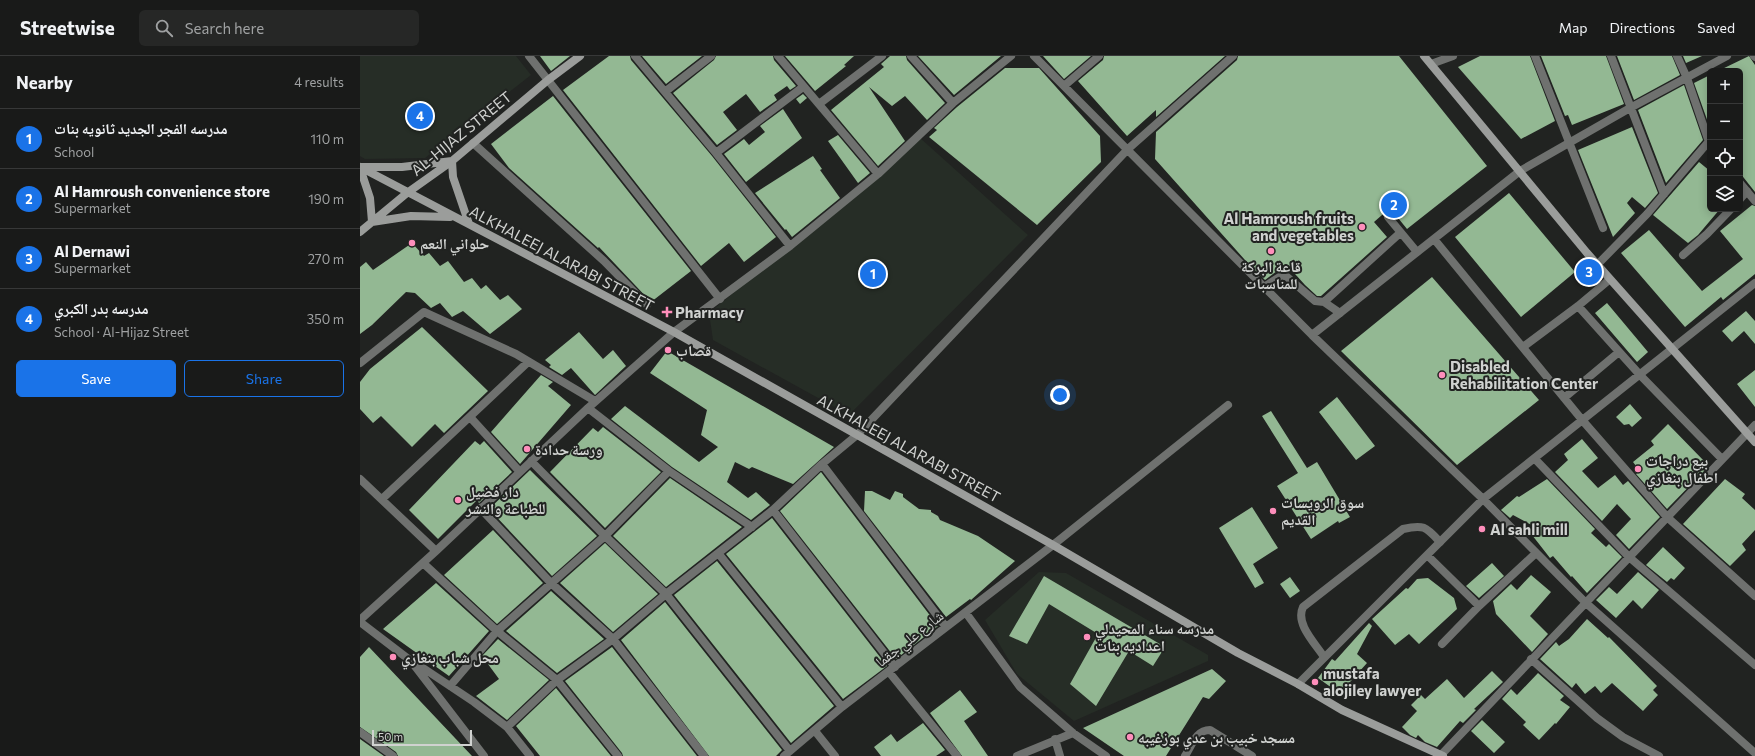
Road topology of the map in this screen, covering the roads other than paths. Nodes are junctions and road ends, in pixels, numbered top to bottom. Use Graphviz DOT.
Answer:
graph roads {
  1 [pos="530,56"];
  2 [pos="580,56"];
  3 [pos="635,56"];
  4 [pos="711,56"];
  5 [pos="778,56"];
  6 [pos="882,56"];
  7 [pos="911,56"];
  8 [pos="1011,56"];
  9 [pos="1034,56"];
  10 [pos="1099,56"];
  11 [pos="1233,56"];
  12 [pos="1424,56"];
  13 [pos="1453,56"];
  14 [pos="1535,56"];
  15 [pos="1611,56"];
  16 [pos="1678,56"];
  17 [pos="1728,56"];
  18 [pos="1431,64"];
  19 [pos="1687,78"];
  20 [pos="548,80"];
  21 [pos="1064,86"];
  22 [pos="803,87"];
  23 [pos="666,91"];
  24 [pos="953,103"];
  25 [pos="819,104"];
  26 [pos="1630,108"];
  27 [pos="1708,140"];
  28 [pos="473,143"];
  29 [pos="1570,143"];
  30 [pos="1707,144"];
  31 [pos="1128,150"];
  32 [pos="716,153"];
  33 [pos="452,161"];
  34 [pos="360,168"];
  35 [pos="1520,171"];
  36 [pos="878,174"];
  37 [pos="1743,186"];
  38 [pos="1747,191"];
  39 [pos="407,193"];
  40 [pos="1664,194"];
  41 [pos="1743,196"];
  42 [pos="1755,200"];
  43 [pos="1728,212"];
  44 [pos="1388,216"];
  45 [pos="453,217"];
  46 [pos="372,222"];
  47 [pos="469,224"];
  48 [pos="1603,228"];
  49 [pos="360,232"];
  50 [pos="1400,233"];
  51 [pos="1434,239"];
  52 [pos="790,246"];
  53 [pos="1417,252"];
  54 [pos="1683,255"];
  55 [pos="1597,265"];
  56 [pos="1609,280"];
  57 [pos="1755,283"];
  58 [pos="1264,287"];
  59 [pos="720,299"];
  60 [pos="1324,302"];
  61 [pos="647,305"];
  62 [pos="1578,306"];
  63 [pos="1340,312"];
  64 [pos="674,332"];
  65 [pos="1312,335"];
  66 [pos="1523,347"];
  67 [pos="1672,350"];
  68 [pos="1619,352"];
  69 [pos="528,362"];
  70 [pos="360,363"];
  71 [pos="1640,375"];
  72 [pos="1564,398"];
  73 [pos="595,401"];
  74 [pos="1228,405"];
  75 [pos="588,408"];
  76 [pos="470,417"];
  77 [pos="1583,421"];
  78 [pos="1755,426"];
  79 [pos="1747,432"];
  80 [pos="858,435"];
  81 [pos="1755,442"];
  82 [pos="1535,459"];
  83 [pos="1722,459"];
  84 [pos="531,461"];
  85 [pos="822,464"];
  86 [pos="669,471"];
  87 [pos="520,472"];
  88 [pos="360,479"];
  89 [pos="382,499"];
  90 [pos="1483,499"];
  91 [pos="480,508"];
  92 [pos="772,510"];
  93 [pos="1667,517"];
  94 [pos="752,526"];
  95 [pos="605,536"];
  96 [pos="1440,542"];
  97 [pos="1054,545"];
  98 [pos="436,552"];
  99 [pos="1536,553"];
  100 [pos="718,554"];
  101 [pos="1427,555"];
  102 [pos="1629,557"];
  103 [pos="423,563"];
  104 [pos="551,583"];
  105 [pos="666,594"];
  106 [pos="1755,596"];
  107 [pos="1586,603"];
  108 [pos="1479,606"];
  109 [pos="966,612"];
  110 [pos="360,621"];
  111 [pos="946,627"];
  112 [pos="497,631"];
  113 [pos="613,640"];
  114 [pos="1442,644"];
  115 [pos="1324,657"];
  116 [pos="1531,659"];
  117 [pos="411,661"];
  118 [pos="1755,665"];
  119 [pos="892,669"];
  120 [pos="557,680"];
  121 [pos="1298,684"];
  122 [pos="450,686"];
  123 [pos="842,707"];
  124 [pos="507,727"];
  125 [pos="815,731"];
  126 [pos="360,732"];
  127 [pos="1073,733"];
  128 [pos="1055,740"];
  129 [pos="1755,753"];
  130 [pos="787,754"];
  131 [pos="388,755"];
  132 [pos="484,756"];
  133 [pos="530,756"];
  134 [pos="618,756"];
  135 [pos="704,756"];
  136 [pos="835,756"];
  137 [pos="957,756"];
  138 [pos="1017,756"];
  139 [pos="1060,756"];
  140 [pos="1106,756"];
  141 [pos="1185,756"];
  142 [pos="1252,756"];
  143 [pos="1442,756"];
  144 [pos="1659,756"];
  1 -- 20 [label="street"];
  2 -- 20 [label="main road, AL-HIJAZ STREET"];
  3 -- 23 [label="street"];
  4 -- 23 [label="street"];
  5 -- 22 [label="street"];
  6 -- 25 [label="street"];
  7 -- 24 [label="street"];
  8 -- 24 [label="street"];
  9 -- 21 [label="street"];
  10 -- 21 [label="street"];
  11 -- 31 [label="street"];
  12 -- 18 [label="main road"];
  13 -- 18 [label="street"];
  14 -- 29 [label="street"];
  15 -- 26 [label="street"];
  16 -- 19 [label="street"];
  17 -- 19 [label="street"];
  18 -- 35 [label="main road"];
  19 -- 26 [label="street"];
  19 -- 27 [label="street"];
  20 -- 28 [label="main road, AL-HIJAZ STREET"];
  20 -- 59 [label="street"];
  21 -- 31 [label="street"];
  22 -- 25 [label="street"];
  22 -- 32 [label="street"];
  23 -- 32 [label="street"];
  24 -- 36 [label="street"];
  25 -- 36 [label="street"];
  26 -- 29 [label="street"];
  26 -- 40 [label="street"];
  28 -- 33 [label="main road, AL-HIJAZ STREET"];
  28 -- 61 [label="street"];
  29 -- 35 [label="street"];
  29 -- 48 [label="street"];
  30 -- 40 [label="street"];
  31 -- 58 [label="street"];
  31 -- 80 [label="street"];
  32 -- 52 [label="street"];
  33 -- 34 [label="main road"];
  33 -- 39 [label="main road, AL-HIJAZ STREET"];
  33 -- 47 [label="main road"];
  34 -- 39 [label="main road, ALKHALEEJ ALARABI STREET"];
  34 -- 46 [label="main road"];
  35 -- 51 [label="street"];
  35 -- 55 [label="main road"];
  36 -- 52 [label="street"];
  37 -- 38 [label="street"];
  38 -- 41 [label="street"];
  38 -- 42 [label="street"];
  39 -- 45 [label="main road, ALKHALEEJ ALARABI STREET"];
  39 -- 46 [label="main road, AL-HIJAZ STREET"];
  40 -- 55 [label="street"];
  43 -- 54 [label="street"];
  44 -- 50 [label="street"];
  45 -- 46 [label="main road"];
  45 -- 47 [label="main road, ALKHALEEJ ALARABI STREET"];
  46 -- 49 [label="main road, AL-HIJAZ STREET"];
  47 -- 64 [label="main road, ALKHALEEJ ALARABI STREET"];
  50 -- 53 [label="street"];
  50 -- 60 [label="street"];
  51 -- 53 [label="street"];
  51 -- 66 [label="street"];
  52 -- 59 [label="street"];
  53 -- 63 [label="street"];
  55 -- 56 [label="main road"];
  56 -- 62 [label="street"];
  56 -- 67 [label="main road"];
  57 -- 67 [label="street"];
  58 -- 60 [label="street"];
  58 -- 65 [label="street"];
  59 -- 64 [label="street"];
  60 -- 63 [label="street"];
  62 -- 66 [label="street"];
  62 -- 68 [label="street"];
  63 -- 65 [label="street"];
  64 -- 73 [label="street"];
  64 -- 80 [label="main road, ALKHALEEJ ALARABI STREET"];
  65 -- 90 [label="street"];
  66 -- 72 [label="street"];
  67 -- 71 [label="street"];
  67 -- 79 [label="main road"];
  68 -- 71 [label="street"];
  68 -- 72 [label="street"];
  69 -- 70 [label="street"];
  69 -- 73 [label="street"];
  69 -- 76 [label="street"];
  71 -- 77 [label="street"];
  71 -- 83 [label="street"];
  72 -- 77 [label="street"];
  73 -- 75 [label="street"];
  74 -- 97 [label="street, شارع علي جقما"];
  75 -- 84 [label="street"];
  75 -- 86 [label="street"];
  76 -- 87 [label="street"];
  76 -- 89 [label="street"];
  77 -- 82 [label="street"];
  77 -- 93 [label="street"];
  78 -- 79 [label="street"];
  79 -- 81 [label="main road"];
  79 -- 83 [label="street"];
  80 -- 85 [label="street"];
  80 -- 97 [label="main road, ALKHALEEJ ALARABI STREET"];
  82 -- 90 [label="street"];
  82 -- 102 [label="street"];
  83 -- 93 [label="street"];
  84 -- 87 [label="street"];
  84 -- 95 [label="street"];
  85 -- 92 [label="street"];
  85 -- 111 [label="street"];
  86 -- 94 [label="street"];
  86 -- 95 [label="street"];
  87 -- 91 [label="street"];
  88 -- 89 [label="street"];
  89 -- 98 [label="street"];
  90 -- 96 [label="street"];
  90 -- 99 [label="street"];
  91 -- 98 [label="street"];
  91 -- 104 [label="street"];
  92 -- 94 [label="street"];
  92 -- 119 [label="street"];
  93 -- 102 [label="street"];
  93 -- 106 [label="street"];
  94 -- 100 [label="street"];
  95 -- 104 [label="street"];
  95 -- 105 [label="street"];
  96 -- 101 [label="street"];
  96 -- 115 [label="street"];
  97 -- 109 [label="street, شارع علي جقما"];
  97 -- 121 [label="main road, ALKHALEEJ ALARABI STREET"];
  98 -- 103 [label="street"];
  99 -- 107 [label="street"];
  99 -- 108 [label="street"];
  100 -- 105 [label="street"];
  100 -- 123 [label="street"];
  101 -- 108 [label="street"];
  101 -- 115 [label="street"];
  102 -- 107 [label="street"];
  102 -- 118 [label="street"];
  103 -- 110 [label="street"];
  103 -- 112 [label="street"];
  104 -- 112 [label="street"];
  104 -- 113 [label="street"];
  105 -- 113 [label="street"];
  105 -- 130 [label="street"];
  107 -- 116 [label="street"];
  107 -- 129 [label="street"];
  108 -- 114 [label="street"];
  109 -- 111 [label="street, شارع علي جقما"];
  109 -- 127 [label="street"];
  110 -- 117 [label="street"];
  111 -- 119 [label="street, شارع علي جقما"];
  112 -- 120 [label="street"];
  112 -- 122 [label="street"];
  113 -- 120 [label="street"];
  113 -- 135 [label="street"];
  115 -- 121 [label="street"];
  116 -- 143 [label="street"];
  116 -- 144 [label="street"];
  117 -- 122 [label="street"];
  117 -- 132 [label="street"];
  119 -- 123 [label="street, شارع علي جقما"];
  119 -- 137 [label="street"];
  120 -- 124 [label="street"];
  120 -- 134 [label="street"];
  121 -- 143 [label="main road, ALKHALEEJ ALARABI STREET"];
  122 -- 124 [label="street"];
  123 -- 125 [label="street, شارع علي جقما"];
  124 -- 133 [label="street"];
  125 -- 130 [label="street, شارع علي جقما"];
  125 -- 136 [label="street"];
  126 -- 131 [label="street"];
  127 -- 128 [label="street"];
  127 -- 140 [label="street"];
  128 -- 138 [label="street"];
  128 -- 139 [label="street"];
  141 -- 142 [label="street"];
}
